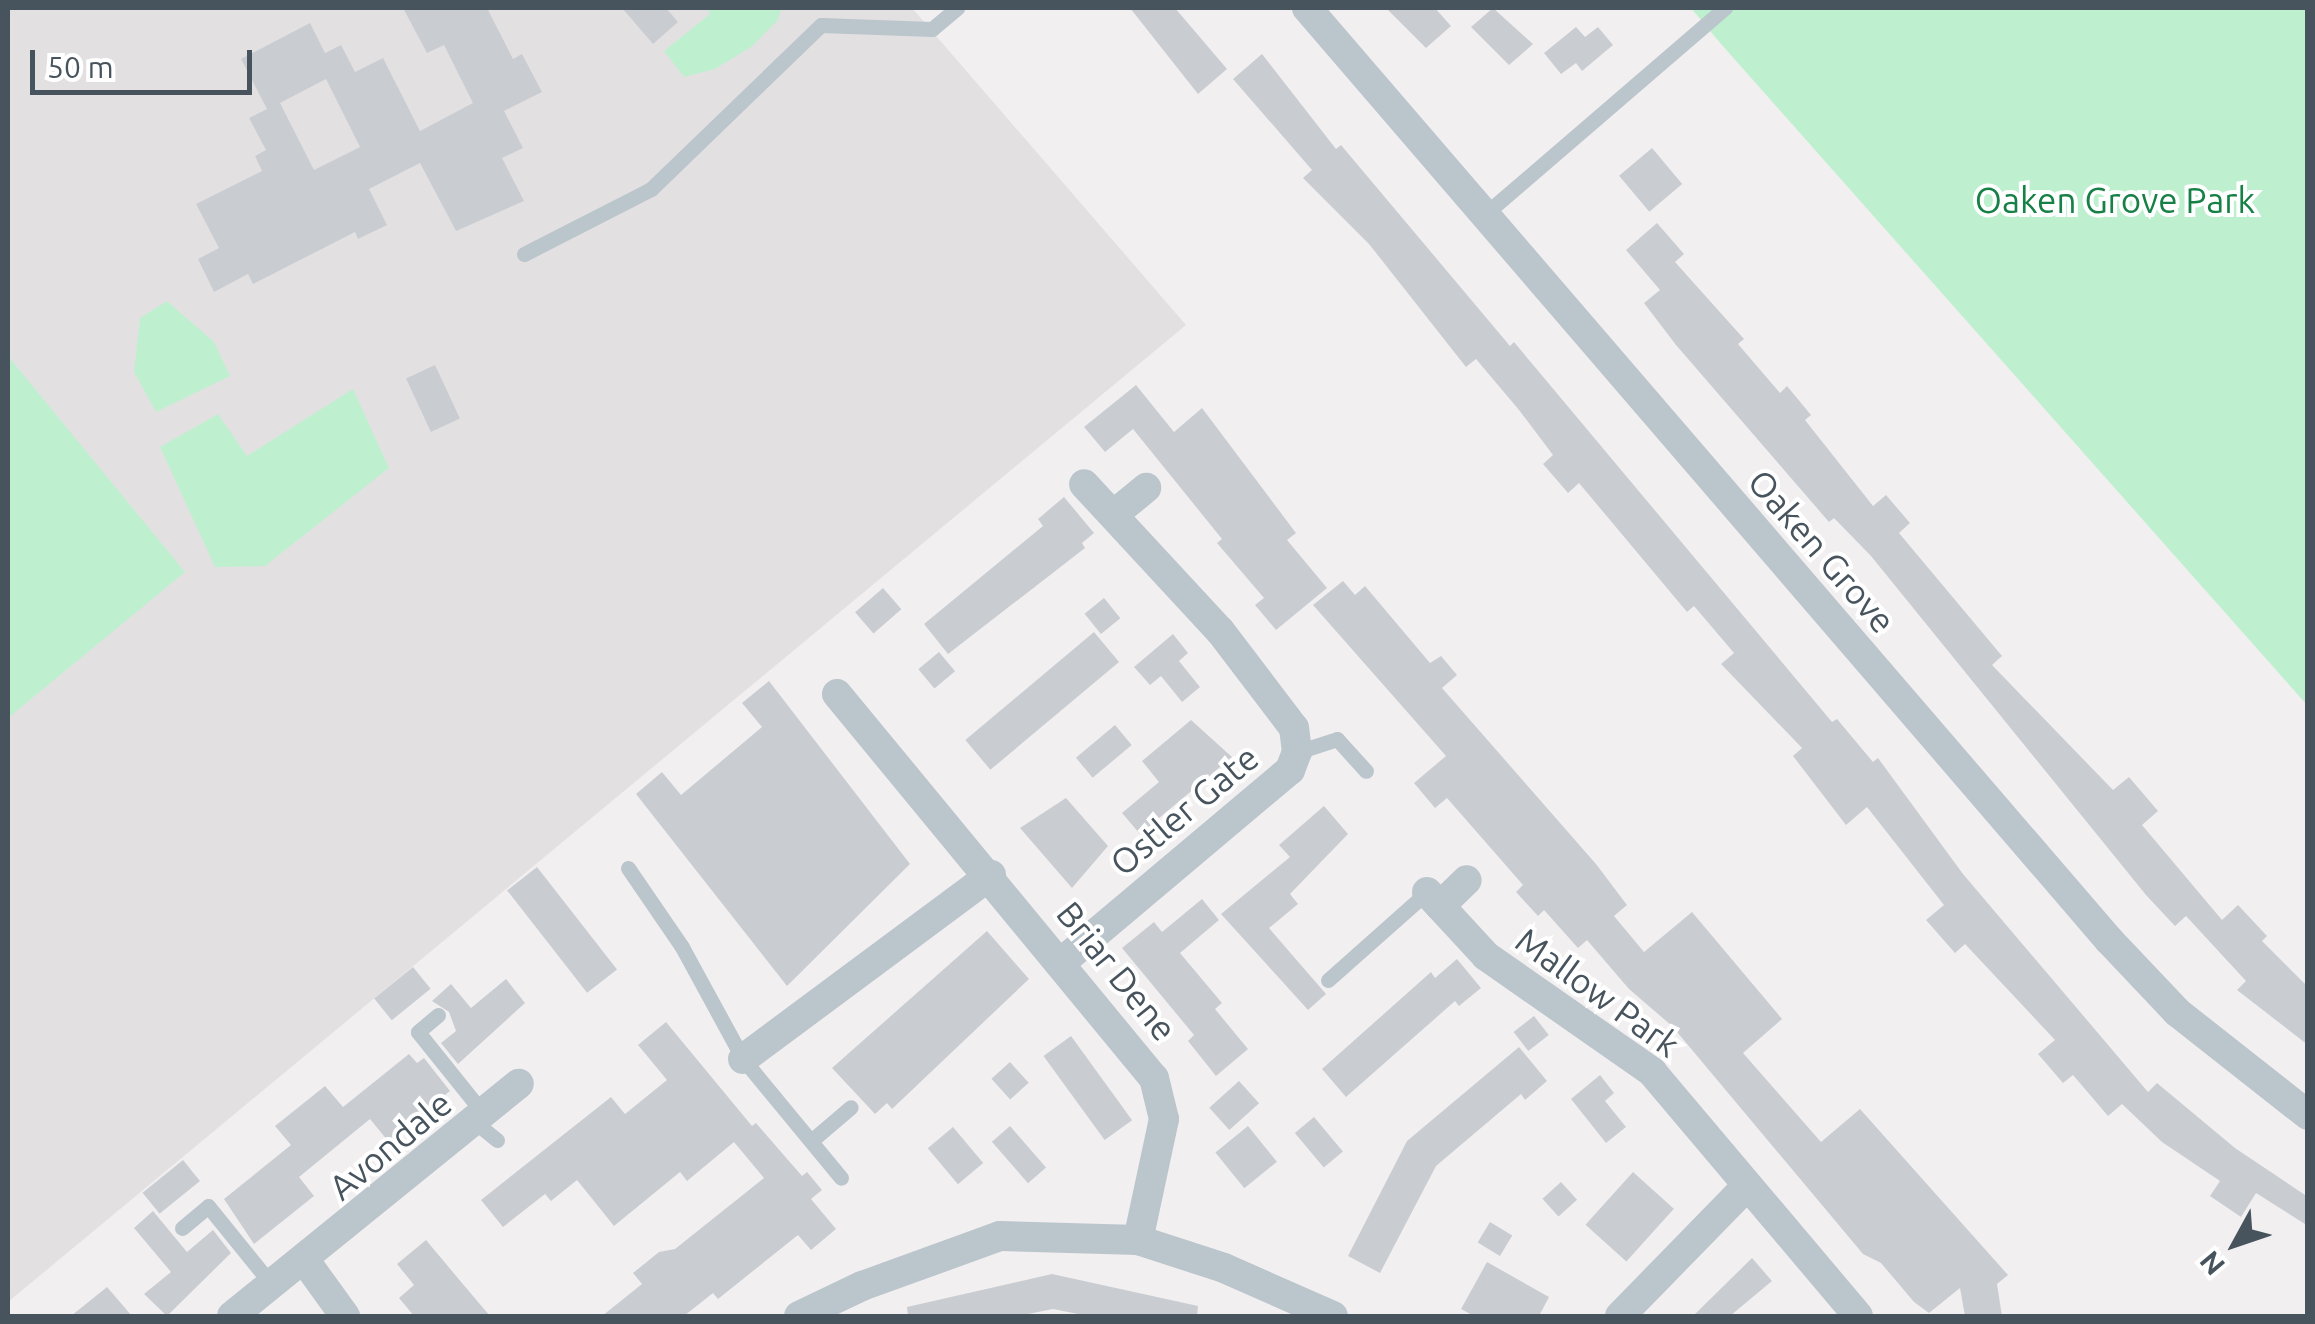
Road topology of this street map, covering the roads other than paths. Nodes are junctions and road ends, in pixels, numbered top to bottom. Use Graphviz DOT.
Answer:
graph roads {
  1 [pos="957,8"];
  2 [pos="1307,8"];
  3 [pos="1725,8"];
  4 [pos="857,16"];
  5 [pos="1484,215"];
  6 [pos="524,254"];
  7 [pos="1084,484"];
  8 [pos="1146,488"];
  9 [pos="1112,514"];
  10 [pos="837,694"];
  11 [pos="1297,752"];
  12 [pos="1366,771"];
  13 [pos="628,868"];
  14 [pos="991,876"];
  15 [pos="1467,880"];
  16 [pos="1434,899"];
  17 [pos="1063,961"];
  18 [pos="1328,980"];
  19 [pos="438,1015"];
  20 [pos="743,1059"];
  21 [pos="519,1084"];
  22 [pos="851,1107"];
  23 [pos="2308,1115"];
  24 [pos="486,1126"];
  25 [pos="810,1141"];
  26 [pos="841,1178"];
  27 [pos="1747,1186"];
  28 [pos="182,1228"];
  29 [pos="1138,1240"];
  30 [pos="306,1262"];
  31 [pos="274,1286"];
  32 [pos="232,1316"];
  33 [pos="345,1316"];
  34 [pos="800,1316"];
  35 [pos="1333,1316"];
  36 [pos="1620,1316"];
  37 [pos="1858,1316"];
  1 -- 4 [label="lane"];
  2 -- 5 [label="street, Oaken Grove"];
  3 -- 5 [label="lane"];
  4 -- 6 [label="lane"];
  5 -- 23 [label="street, Oaken Grove"];
  7 -- 9 [label="street, Ostler Gate"];
  8 -- 9 [label="street"];
  9 -- 11 [label="street, Ostler Gate"];
  10 -- 14 [label="street, Briar Dene"];
  11 -- 12 [label="lane"];
  11 -- 17 [label="street, Ostler Gate"];
  13 -- 20 [label="lane"];
  14 -- 17 [label="street, Briar Dene"];
  14 -- 20 [label="street"];
  15 -- 16 [label="street"];
  16 -- 18 [label="lane"];
  16 -- 27 [label="street, Mallow Park"];
  17 -- 29 [label="street, Briar Dene"];
  19 -- 24 [label="lane"];
  20 -- 25 [label="lane"];
  21 -- 24 [label="street, Avondale"];
  22 -- 25 [label="lane"];
  24 -- 30 [label="street, Avondale"];
  25 -- 26 [label="lane"];
  27 -- 36 [label="street"];
  27 -- 37 [label="street, Mallow Park"];
  28 -- 31 [label="lane"];
  29 -- 34 [label="street"];
  29 -- 35 [label="street"];
  30 -- 31 [label="street, Avondale"];
  30 -- 33 [label="street"];
  31 -- 32 [label="street, Avondale"];
}
